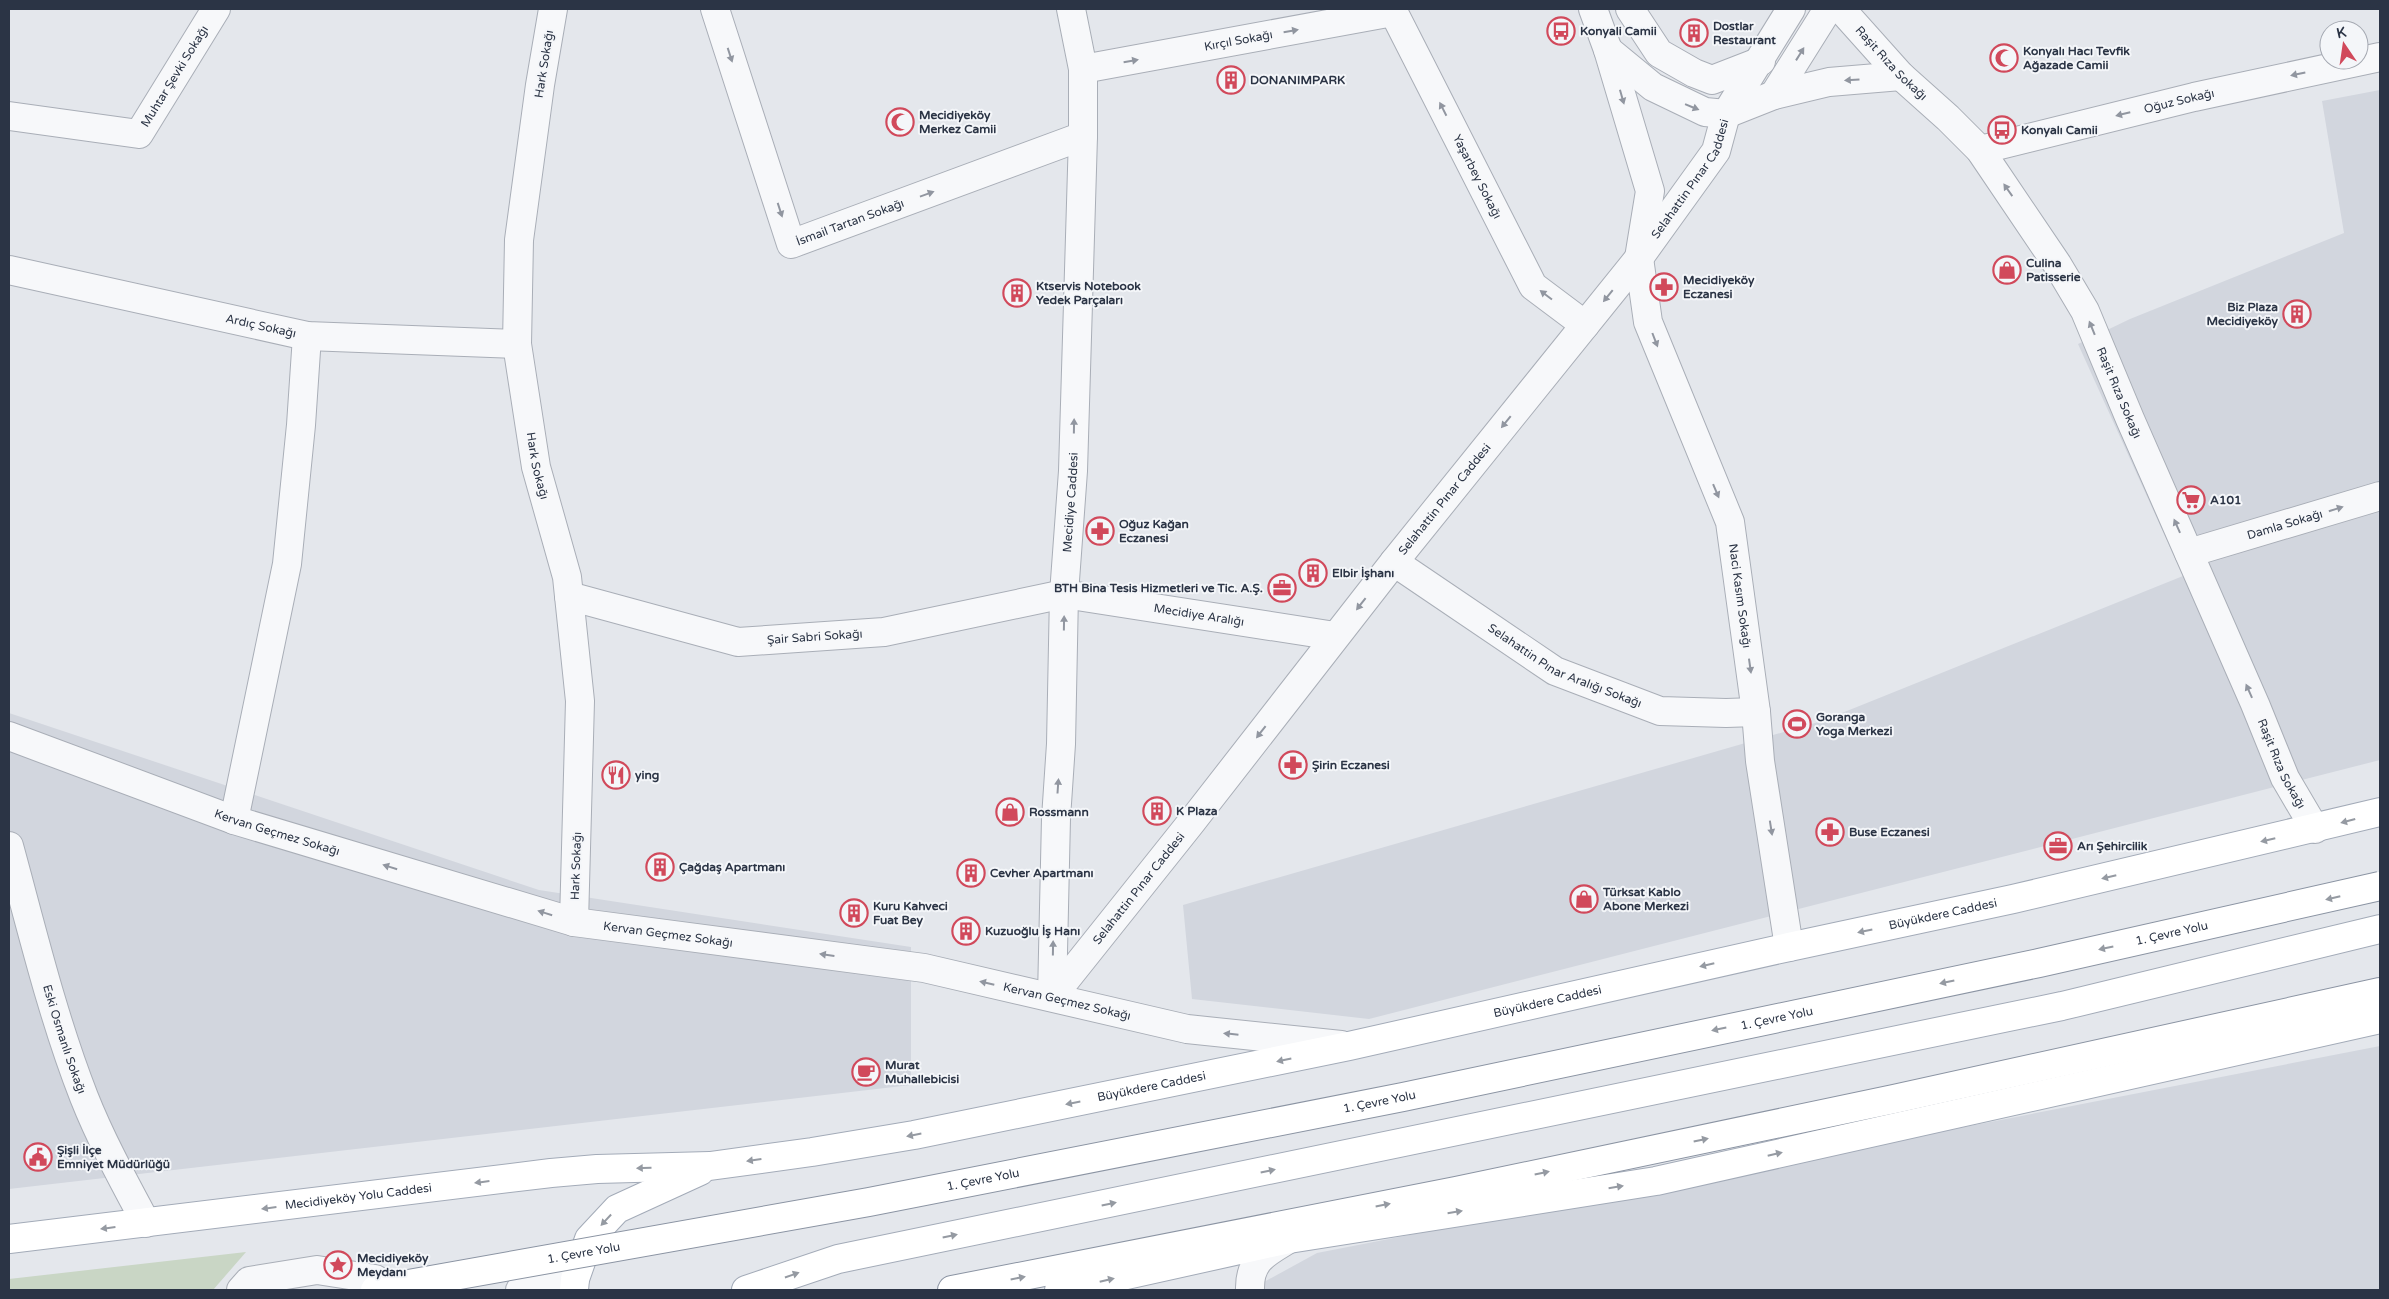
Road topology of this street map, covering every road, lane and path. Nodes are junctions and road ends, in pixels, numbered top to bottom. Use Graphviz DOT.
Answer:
graph roads {
  1 [pos="216,9"];
  2 [pos="553,9"];
  3 [pos="715,9"];
  4 [pos="1071,9"];
  5 [pos="1593,9"];
  6 [pos="1630,9"];
  7 [pos="1792,9"];
  8 [pos="1828,9"];
  9 [pos="1842,9"];
  10 [pos="1393,10"];
  11 [pos="1608,50"];
  12 [pos="2380,57"];
  13 [pos="1761,61"];
  14 [pos="1083,69"];
  15 [pos="1901,76"];
  16 [pos="1774,95"];
  17 [pos="1726,114"];
  18 [pos="9,116"];
  19 [pos="1083,136"];
  20 [pos="1980,150"];
  21 [pos="1639,258"];
  22 [pos="9,270"];
  23 [pos="1585,325"];
  24 [pos="307,336"];
  25 [pos="517,344"];
  26 [pos="2380,496"];
  27 [pos="2189,553"];
  28 [pos="1394,562"];
  29 [pos="1064,594"];
  30 [pos="569,596"];
  31 [pos="1335,636"];
  32 [pos="1756,712"];
  33 [pos="9,736"];
  34 [pos="2380,812"];
  35 [pos="234,820"];
  36 [pos="2315,829"];
  37 [pos="9,846"];
  38 [pos="2380,886"];
  39 [pos="574,922"];
  40 [pos="2380,929"];
  41 [pos="1789,946"];
  42 [pos="2380,992"];
  43 [pos="1052,997"];
  44 [pos="2380,1018"];
  45 [pos="1349,1046"];
  46 [pos="710,1166"];
  47 [pos="146,1223"];
  48 [pos="9,1239"];
  49 [pos="1289,1239"];
  50 [pos="574,1285"];
  51 [pos="1250,1289"];
  52 [pos="241,1290"];
  53 [pos="375,1290"];
  54 [pos="379,1290"];
  55 [pos="520,1290"];
  56 [pos="746,1290"];
  57 [pos="952,1290"];
  58 [pos="1059,1290"];
  1 -- 18 [label="street, Muhtar Şevki Sokağı"];
  2 -- 25 [label="street, Hark Sokağı"];
  3 -- 19 [label="street, İsmail Tartan Sokağı, one-way"];
  4 -- 14 [label="street, Mecidiye Caddesi"];
  5 -- 11 [label="street"];
  6 -- 13 [label="street"];
  7 -- 13 [label="street, Selahattin Pınar Caddesi"];
  16 -- 8 [label="street, one-way"];
  9 -- 15 [label="street, Raşit Rıza Sokağı"];
  14 -- 10 [label="street, Kırçıl Sokağı, one-way"];
  23 -- 10 [label="street, Yaşarbey Sokağı, one-way"];
  11 -- 17 [label="street, one-way"];
  11 -- 21 [label="street, one-way"];
  12 -- 20 [label="street, Oğuz Sokağı, one-way"];
  13 -- 17 [label="street, Selahattin Pınar Caddesi"];
  14 -- 19 [label="street, Mecidiye Caddesi"];
  15 -- 16 [label="street, one-way"];
  15 -- 20 [label="street, Raşit Rıza Sokağı"];
  16 -- 17 [label="street"];
  17 -- 21 [label="street, Selahattin Pınar Caddesi"];
  29 -- 19 [label="street, Mecidiye Caddesi, one-way"];
  27 -- 20 [label="street, Raşit Rıza Sokağı, one-way"];
  21 -- 23 [label="street, Selahattin Pınar Caddesi, one-way"];
  21 -- 32 [label="street, Naci Kasım Sokağı, one-way"];
  22 -- 24 [label="street, Ardıç Sokağı"];
  23 -- 28 [label="street, Selahattin Pınar Caddesi, one-way"];
  24 -- 25 [label="street, Ardıç Sokağı"];
  24 -- 35 [label="street"];
  25 -- 30 [label="street, Hark Sokağı"];
  27 -- 26 [label="street, Damla Sokağı, one-way"];
  36 -- 27 [label="street, Raşit Rıza Sokağı, one-way"];
  28 -- 31 [label="street, Selahattin Pınar Caddesi, one-way"];
  28 -- 32 [label="street, Selahattin Pınar Aralığı Sokağı"];
  29 -- 30 [label="street, Şair Sabri Sokağı"];
  29 -- 31 [label="street, Mecidiye Aralığı"];
  43 -- 29 [label="street, Mecidiye Caddesi, one-way"];
  30 -- 39 [label="street, Hark Sokağı"];
  31 -- 43 [label="street, Selahattin Pınar Caddesi, one-way"];
  32 -- 41 [label="street, Naci Kasım Sokağı, one-way"];
  33 -- 35 [label="street, Kervan Geçmez Sokağı"];
  34 -- 36 [label="main road, Büyükdere Caddesi, one-way"];
  39 -- 35 [label="street, Kervan Geçmez Sokağı, one-way"];
  36 -- 41 [label="main road, Büyükdere Caddesi, one-way"];
  37 -- 47 [label="street, Eski Osmanlı Sokağı"];
  38 -- 53 [label="main road, 1. Çevre Yolu, one-way, bridge"];
  43 -- 39 [label="street, Kervan Geçmez Sokağı, one-way"];
  56 -- 40 [label="main road, one-way"];
  41 -- 45 [label="main road, Büyükdere Caddesi, one-way"];
  57 -- 42 [label="main road, one-way"];
  45 -- 43 [label="street, Kervan Geçmez Sokağı, one-way"];
  49 -- 44 [label="main road, one-way"];
  45 -- 46 [label="main road, Büyükdere Caddesi, one-way"];
  46 -- 47 [label="main road, Mecidiyeköy Yolu Caddesi, one-way"];
  46 -- 50 [label="main road, one-way"];
  47 -- 48 [label="main road, Mecidiyeköy Yolu Caddesi, one-way"];
  49 -- 51 [label="street"];
  58 -- 49 [label="main road, one-way"];
  50 -- 55 [label="street"];
  52 -- 54 [label="street"];
}
